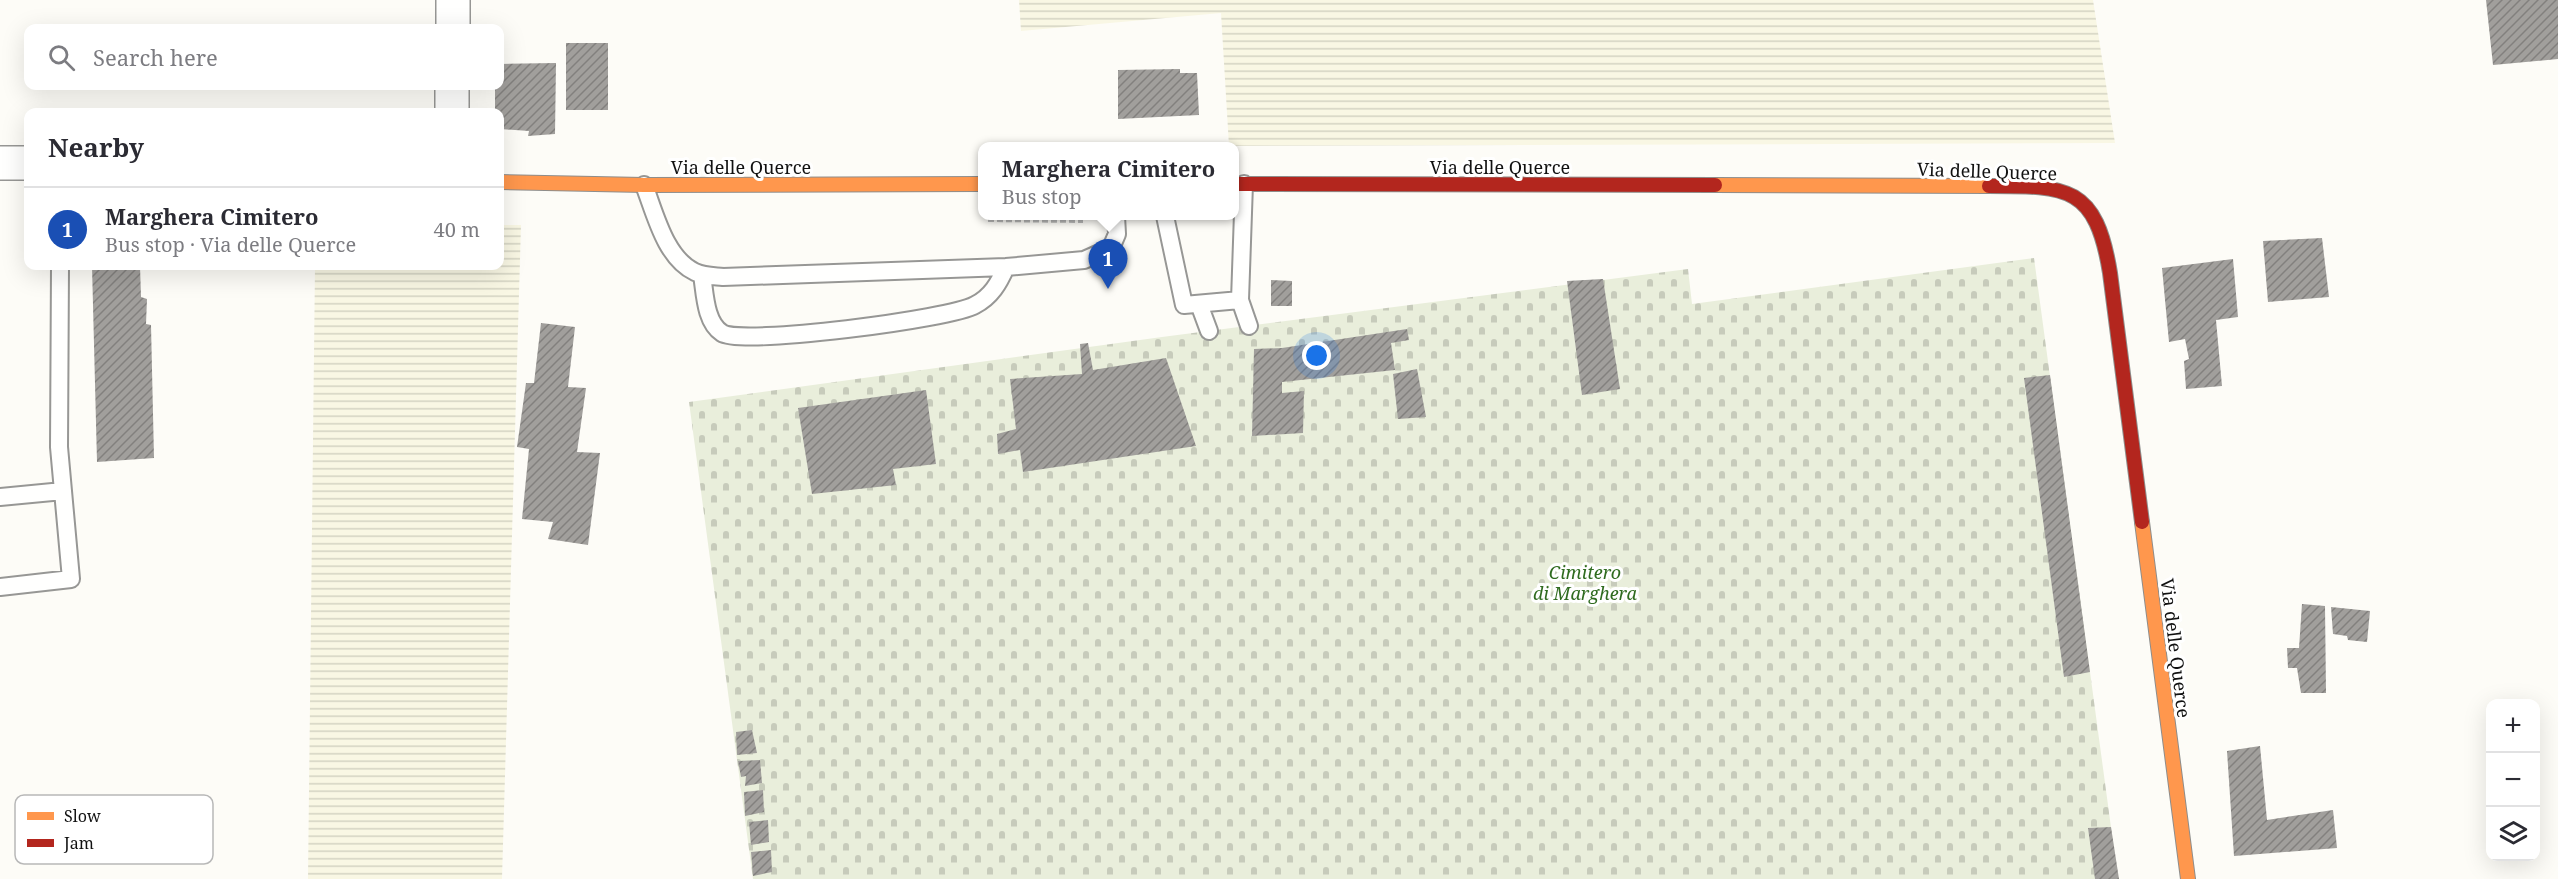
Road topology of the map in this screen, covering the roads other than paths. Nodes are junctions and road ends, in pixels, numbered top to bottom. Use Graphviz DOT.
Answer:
graph roads {
  1 [pos="453,0"];
  2 [pos="453,24"];
  3 [pos="452,90"];
  4 [pos="452,108"];
  5 [pos="24,163"];
  6 [pos="0,164"];
  7 [pos="504,182"];
  8 [pos="978,184"];
  9 [pos="1239,184"];
  10 [pos="644,185"];
  11 [pos="1116,220"];
  12 [pos="1166,220"];
  13 [pos="1006,267"];
  14 [pos="60,270"];
  15 [pos="702,274"];
  16 [pos="1240,300"];
  17 [pos="1199,304"];
  18 [pos="1249,326"];
  19 [pos="1209,331"];
  20 [pos="63,491"];
  21 [pos="0,497"];
  22 [pos="0,587"];
  23 [pos="2188,879"];
  1 -- 2 [label="street"];
  3 -- 4 [label="street"];
  5 -- 6 [label="street"];
  7 -- 10 [label="street, Via delle Querce"];
  8 -- 10 [label="street, Via delle Querce"];
  9 -- 16 [label="lane"];
  9 -- 23 [label="street, Via delle Querce"];
  10 -- 15 [label="lane"];
  11 -- 13 [label="lane"];
  12 -- 17 [label="lane"];
  13 -- 15 [label="lane"];
  13 -- 15 [label="lane"];
  14 -- 20 [label="lane"];
  16 -- 17 [label="lane"];
  16 -- 18 [label="lane"];
  17 -- 19 [label="lane"];
  20 -- 21 [label="lane"];
  20 -- 22 [label="lane"];
}
